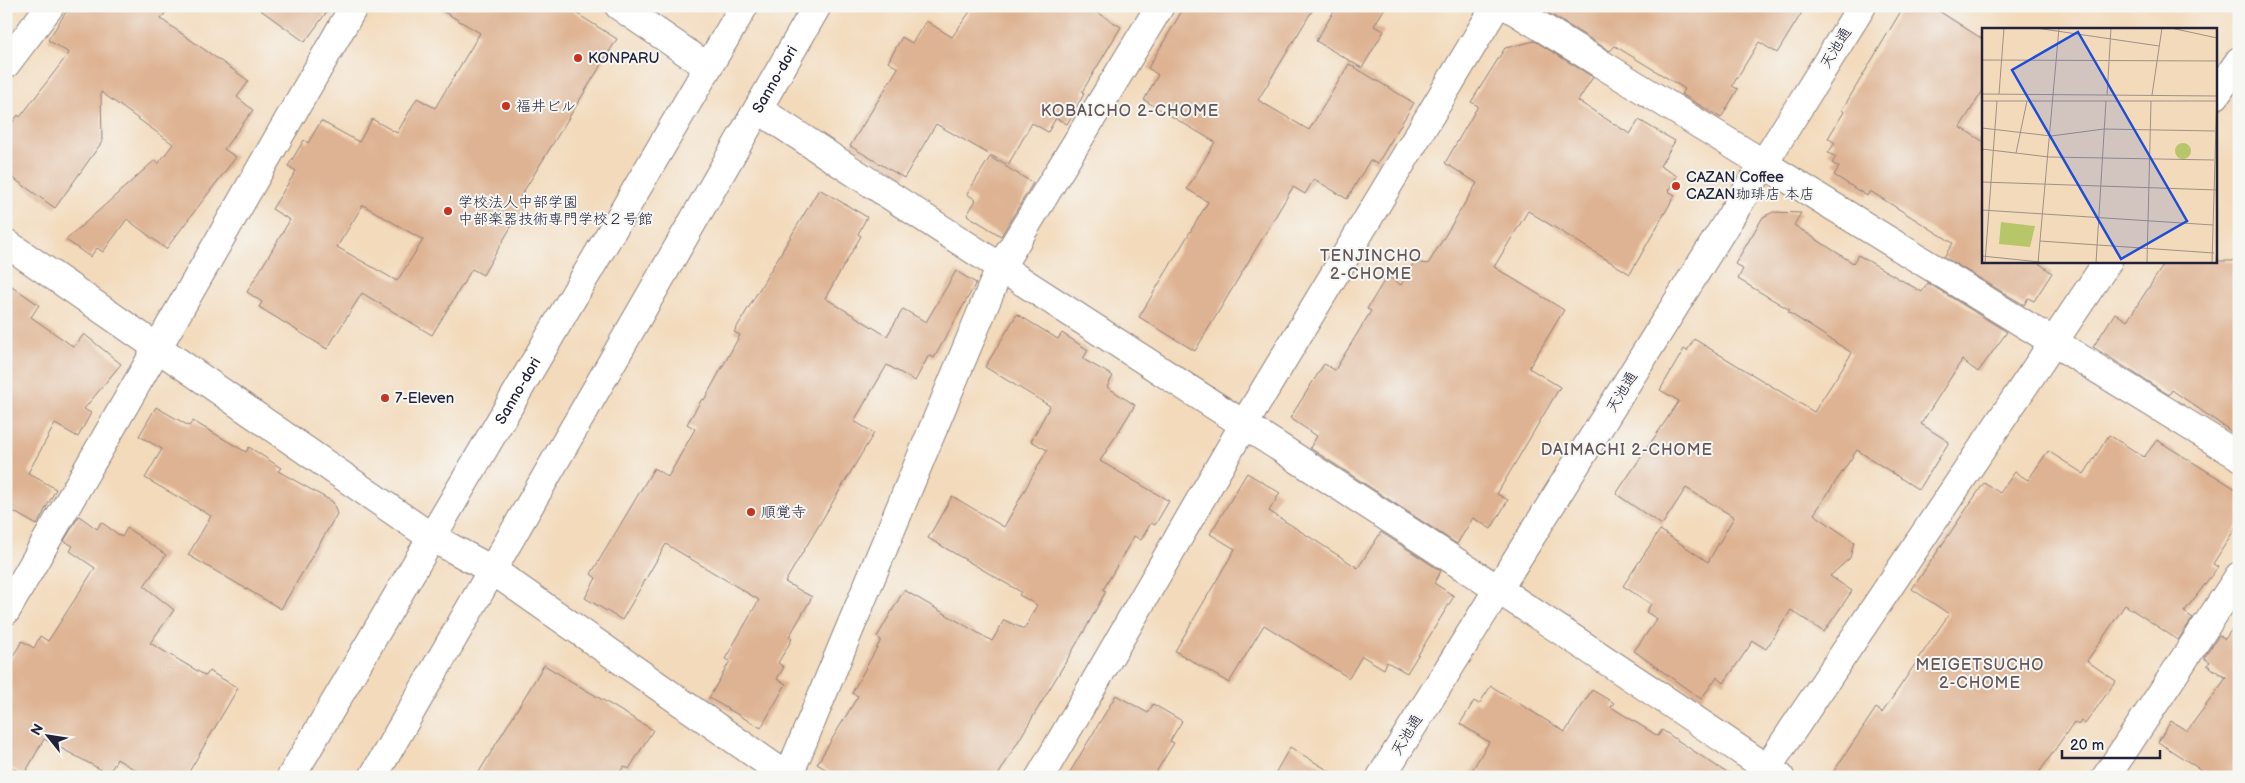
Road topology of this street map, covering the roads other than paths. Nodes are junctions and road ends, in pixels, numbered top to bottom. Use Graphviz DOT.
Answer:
graph roads {
  1 [pos="50,6"];
  2 [pos="354,6"];
  3 [pos="619,6"];
  4 [pos="744,6"];
  5 [pos="818,6"];
  6 [pos="1160,6"];
  7 [pos="1496,6"];
  8 [pos="1507,6"];
  9 [pos="1862,6"];
  10 [pos="2239,61"];
  11 [pos="6,64"];
  12 [pos="708,67"];
  13 [pos="2218,92"];
  14 [pos="758,109"];
  15 [pos="1764,163"];
  16 [pos="6,243"];
  17 [pos="2107,262"];
  18 [pos="1000,268"];
  19 [pos="2055,342"];
  20 [pos="158,349"];
  21 [pos="1243,426"];
  22 [pos="2239,456"];
  23 [pos="431,537"];
  24 [pos="492,570"];
  25 [pos="2239,576"];
  26 [pos="1498,590"];
  27 [pos="6,611"];
  28 [pos="1769,774"];
  29 [pos="291,777"];
  30 [pos="372,777"];
  31 [pos="788,777"];
  32 [pos="1040,777"];
  33 [pos="1381,777"];
  34 [pos="2106,777"];
  1 -- 11 [label="street"];
  2 -- 20 [label="street"];
  3 -- 12 [label="street"];
  4 -- 12 [label="street, Sanno-dori"];
  5 -- 14 [label="street, Sanno-dori"];
  6 -- 18 [label="street"];
  7 -- 21 [label="street"];
  8 -- 15 [label="street"];
  9 -- 15 [label="street, 天池通"];
  10 -- 13 [label="street"];
  12 -- 23 [label="street, Sanno-dori"];
  14 -- 18 [label="street"];
  14 -- 24 [label="street, Sanno-dori"];
  15 -- 19 [label="street"];
  15 -- 26 [label="street, 天池通"];
  16 -- 20 [label="street"];
  17 -- 19 [label="street"];
  18 -- 21 [label="street"];
  18 -- 31 [label="street"];
  19 -- 22 [label="street"];
  19 -- 28 [label="street"];
  20 -- 23 [label="street"];
  20 -- 27 [label="street"];
  21 -- 26 [label="street"];
  21 -- 32 [label="street"];
  23 -- 24 [label="street"];
  23 -- 29 [label="street, Sanno-dori"];
  24 -- 30 [label="street, Sanno-dori"];
  24 -- 31 [label="street"];
  25 -- 34 [label="street"];
  26 -- 28 [label="street"];
  26 -- 33 [label="street, 天池通"];
}
